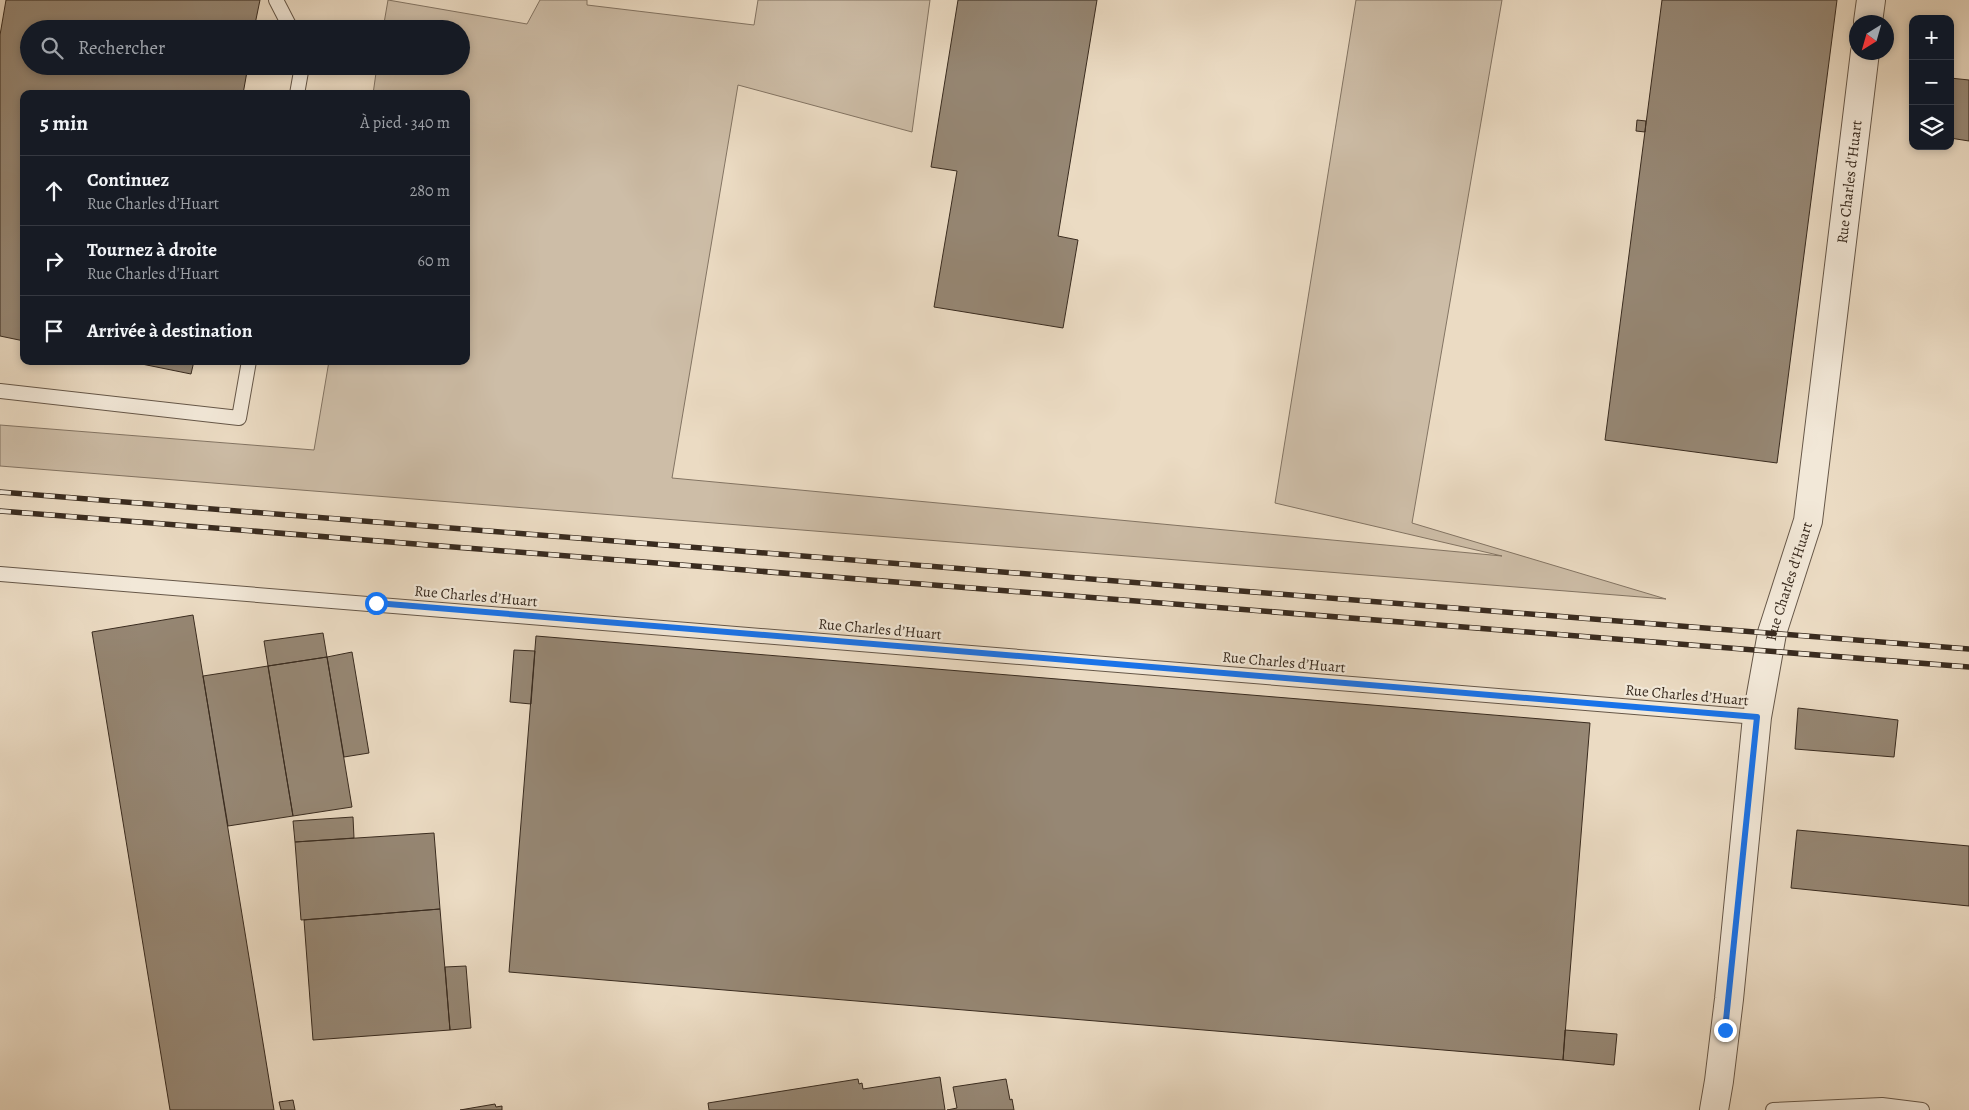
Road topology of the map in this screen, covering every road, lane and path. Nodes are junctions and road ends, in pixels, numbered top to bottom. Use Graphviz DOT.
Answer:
graph roads {
  1 [pos="276,0"];
  2 [pos="1871,0"];
  3 [pos="1869,15"];
  4 [pos="286,20"];
  5 [pos="1864,60"];
  6 [pos="300,75"];
  7 [pos="298,90"];
  8 [pos="248,365"];
  9 [pos="0,391"];
  10 [pos="0,574"];
  11 [pos="1757,717"];
  12 [pos="1714,1110"];
  13 [pos="1773,1110"];
  14 [pos="1922,1110"];
  1 -- 4 [label="lane"];
  2 -- 3 [label="street"];
  5 -- 11 [label="street, Rue Charles d'Huart"];
  6 -- 7 [label="lane"];
  8 -- 9 [label="lane"];
  10 -- 11 [label="lane, Rue Charles d’Huart"];
  11 -- 12 [label="street, Rue Charles d'Huart"];
  13 -- 14 [label="lane"];
}
